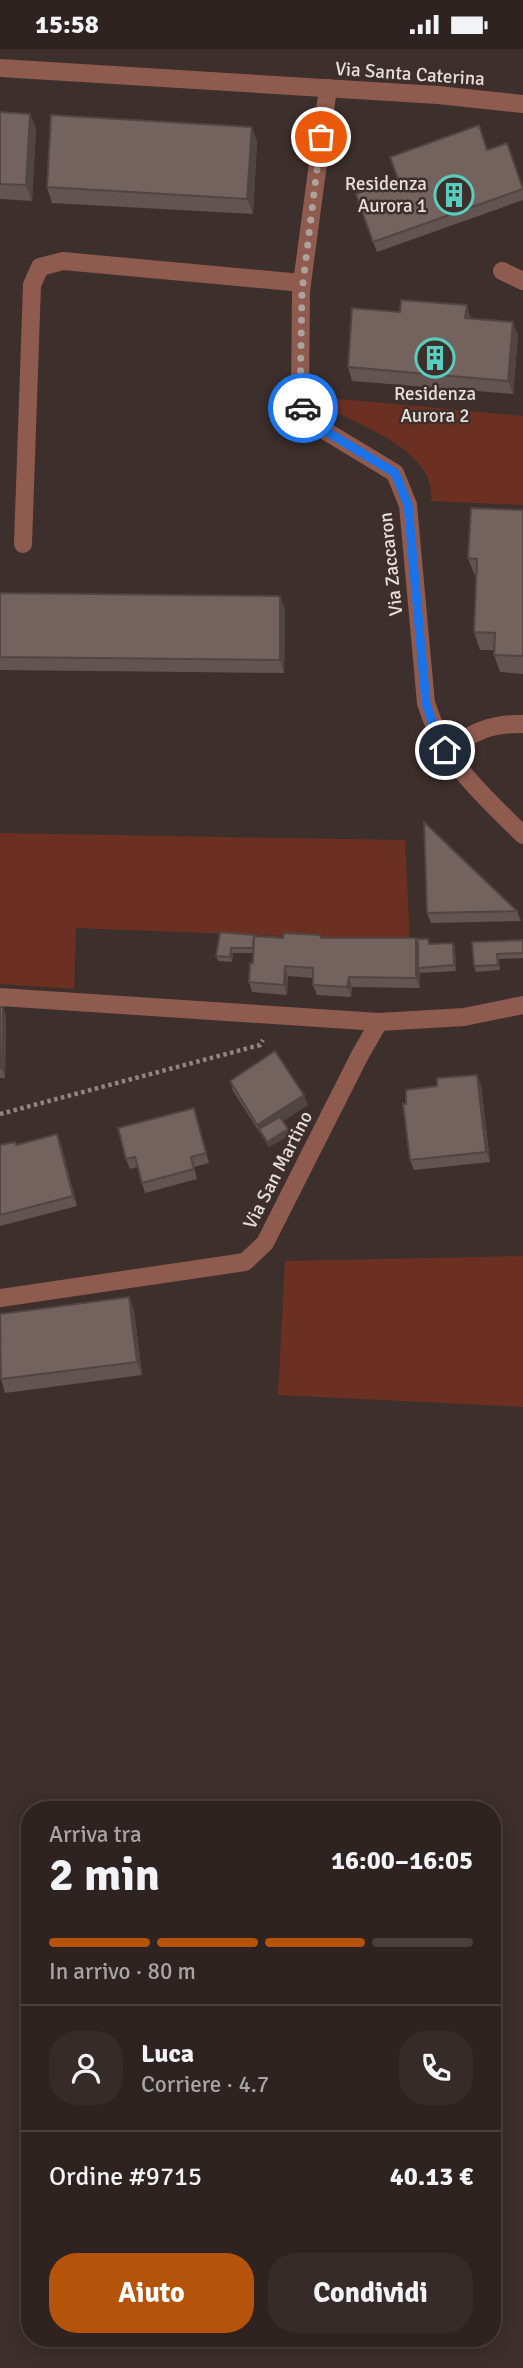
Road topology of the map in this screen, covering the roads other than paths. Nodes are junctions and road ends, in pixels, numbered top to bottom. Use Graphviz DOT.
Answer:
graph roads {
  1 [pos="0,68"];
  2 [pos="328,88"];
  3 [pos="523,104"];
  4 [pos="502,271"];
  5 [pos="523,281"];
  6 [pos="302,283"];
  7 [pos="23,544"];
  8 [pos="523,724"];
  9 [pos="445,750"];
  10 [pos="523,835"];
  11 [pos="0,997"];
  12 [pos="523,1005"];
  13 [pos="379,1022"];
  14 [pos="0,1298"];
  1 -- 2 [label="street, Via Santa Caterina"];
  2 -- 3 [label="street, Via Santa Caterina"];
  2 -- 6 [label="street, Via Zaccaron"];
  4 -- 5 [label="street"];
  6 -- 7 [label="street"];
  6 -- 9 [label="street, Via Zaccaron"];
  8 -- 9 [label="street"];
  9 -- 10 [label="street, Via Zaccaron"];
  11 -- 13 [label="street"];
  12 -- 13 [label="street"];
  13 -- 14 [label="street, Via San Martino"];
}
